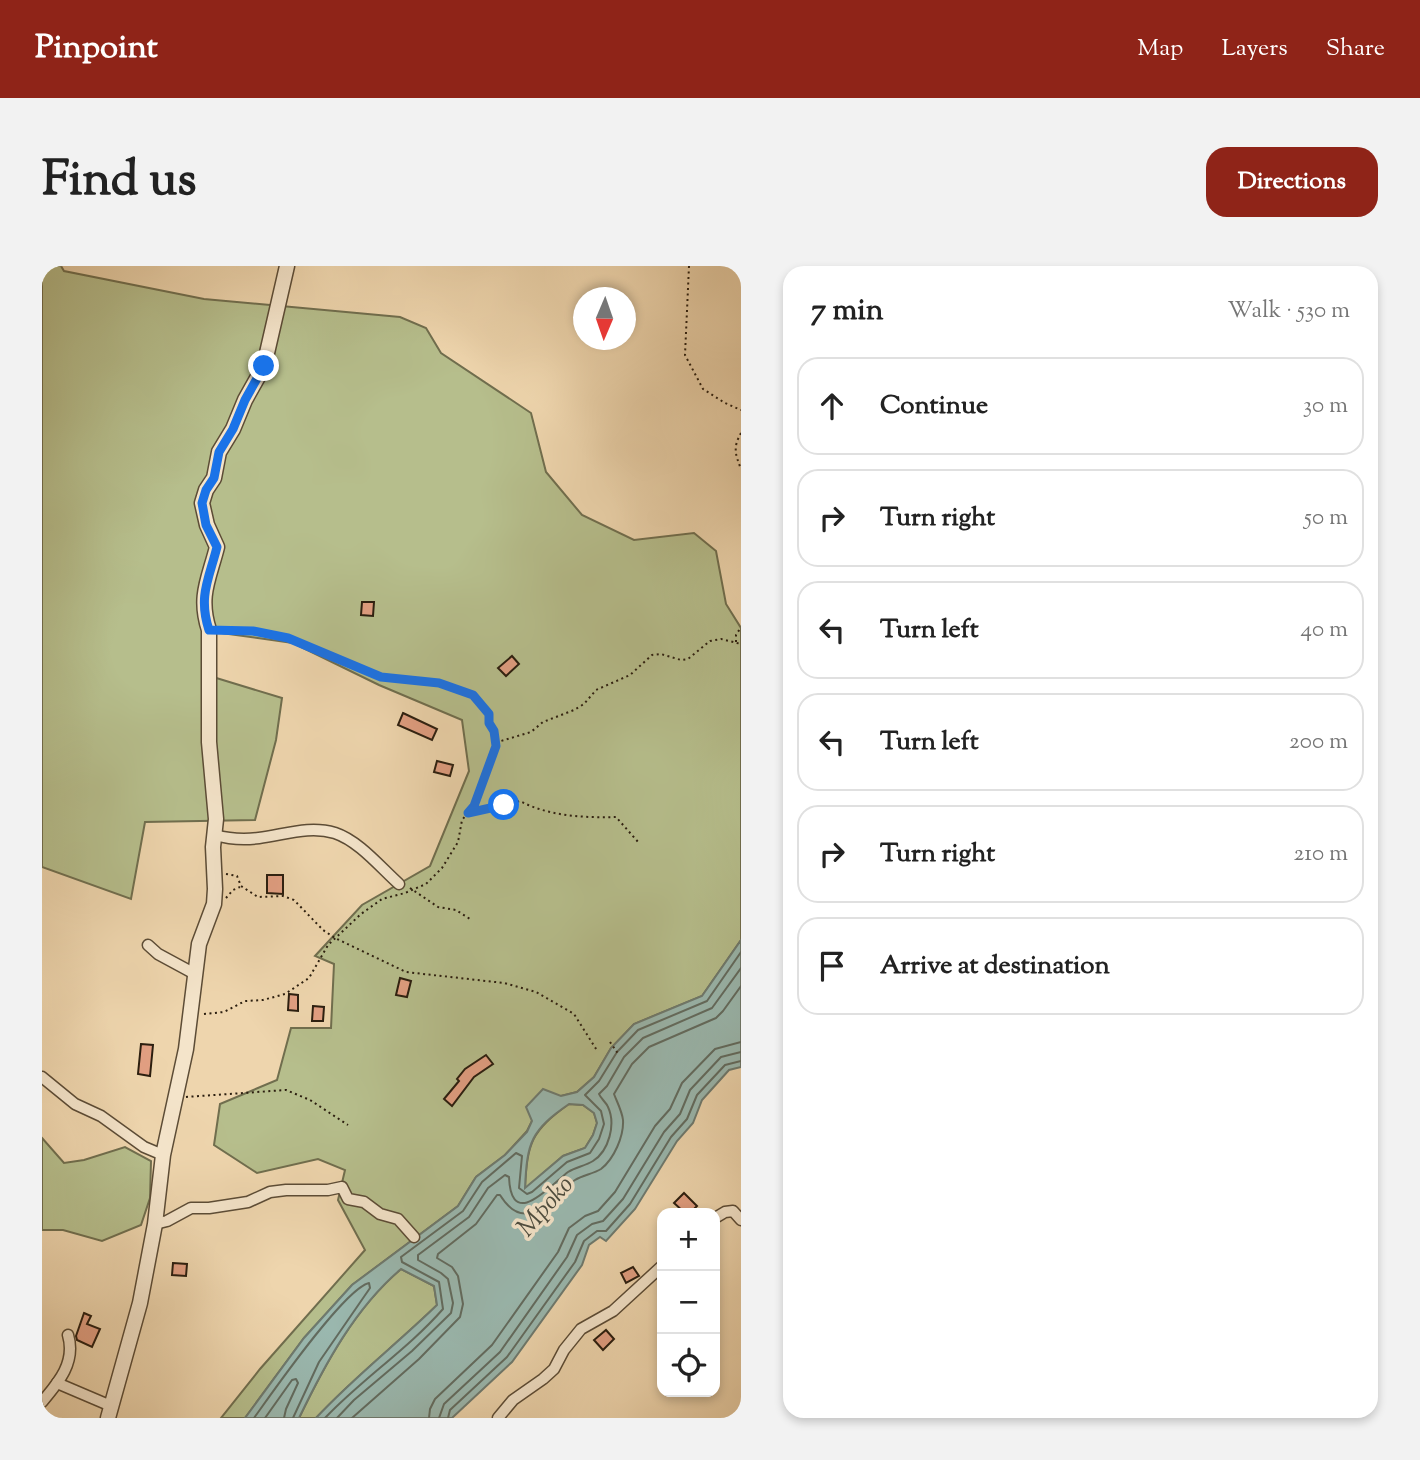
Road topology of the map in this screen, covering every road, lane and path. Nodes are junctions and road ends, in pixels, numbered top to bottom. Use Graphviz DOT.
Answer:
graph roads {
  1 [pos="287,266"];
  2 [pos="689,266"];
  3 [pos="741,410"];
  4 [pos="741,433"];
  5 [pos="741,469"];
  6 [pos="741,627"];
  7 [pos="209,630"];
  8 [pos="737,643"];
  9 [pos="741,643"];
  10 [pos="496,746"];
  11 [pos="468,813"];
  12 [pos="215,835"];
  13 [pos="639,842"];
  14 [pos="214,876"];
  15 [pos="399,884"];
  16 [pos="415,890"];
  17 [pos="470,919"];
  18 [pos="335,938"];
  19 [pos="148,945"];
  20 [pos="195,974"];
  21 [pos="192,1012"];
  22 [pos="610,1042"];
  23 [pos="598,1052"];
  24 [pos="619,1055"];
  25 [pos="42,1077"];
  26 [pos="175,1097"];
  27 [pos="348,1125"];
  28 [pos="163,1155"];
  29 [pos="720,1216"];
  30 [pos="741,1220"];
  31 [pos="155,1224"];
  32 [pos="414,1237"];
  33 [pos="657,1271"];
  34 [pos="68,1335"];
  35 [pos="57,1383"];
  36 [pos="42,1402"];
  37 [pos="109,1412"];
  38 [pos="498,1418"];
  1 -- 7 [label="street"];
  2 -- 3 [label="path"];
  4 -- 5 [label="path"];
  6 -- 8 [label="path"];
  7 -- 10 [label="path"];
  7 -- 12 [label="street"];
  8 -- 9 [label="path"];
  8 -- 10 [label="path"];
  10 -- 11 [label="path"];
  11 -- 13 [label="path"];
  11 -- 16 [label="path"];
  12 -- 14 [label="street"];
  12 -- 15 [label="street"];
  14 -- 18 [label="path"];
  14 -- 20 [label="street"];
  15 -- 16 [label="path"];
  16 -- 17 [label="path"];
  16 -- 18 [label="path"];
  18 -- 21 [label="path"];
  18 -- 23 [label="path"];
  19 -- 20 [label="street"];
  20 -- 21 [label="street"];
  21 -- 26 [label="street"];
  22 -- 24 [label="path"];
  25 -- 28 [label="street"];
  26 -- 27 [label="path"];
  26 -- 28 [label="street"];
  28 -- 31 [label="street"];
  29 -- 30 [label="street"];
  31 -- 32 [label="street"];
  31 -- 37 [label="street"];
  33 -- 38 [label="street"];
  34 -- 35 [label="street"];
  35 -- 36 [label="street"];
  35 -- 37 [label="street"];
}
